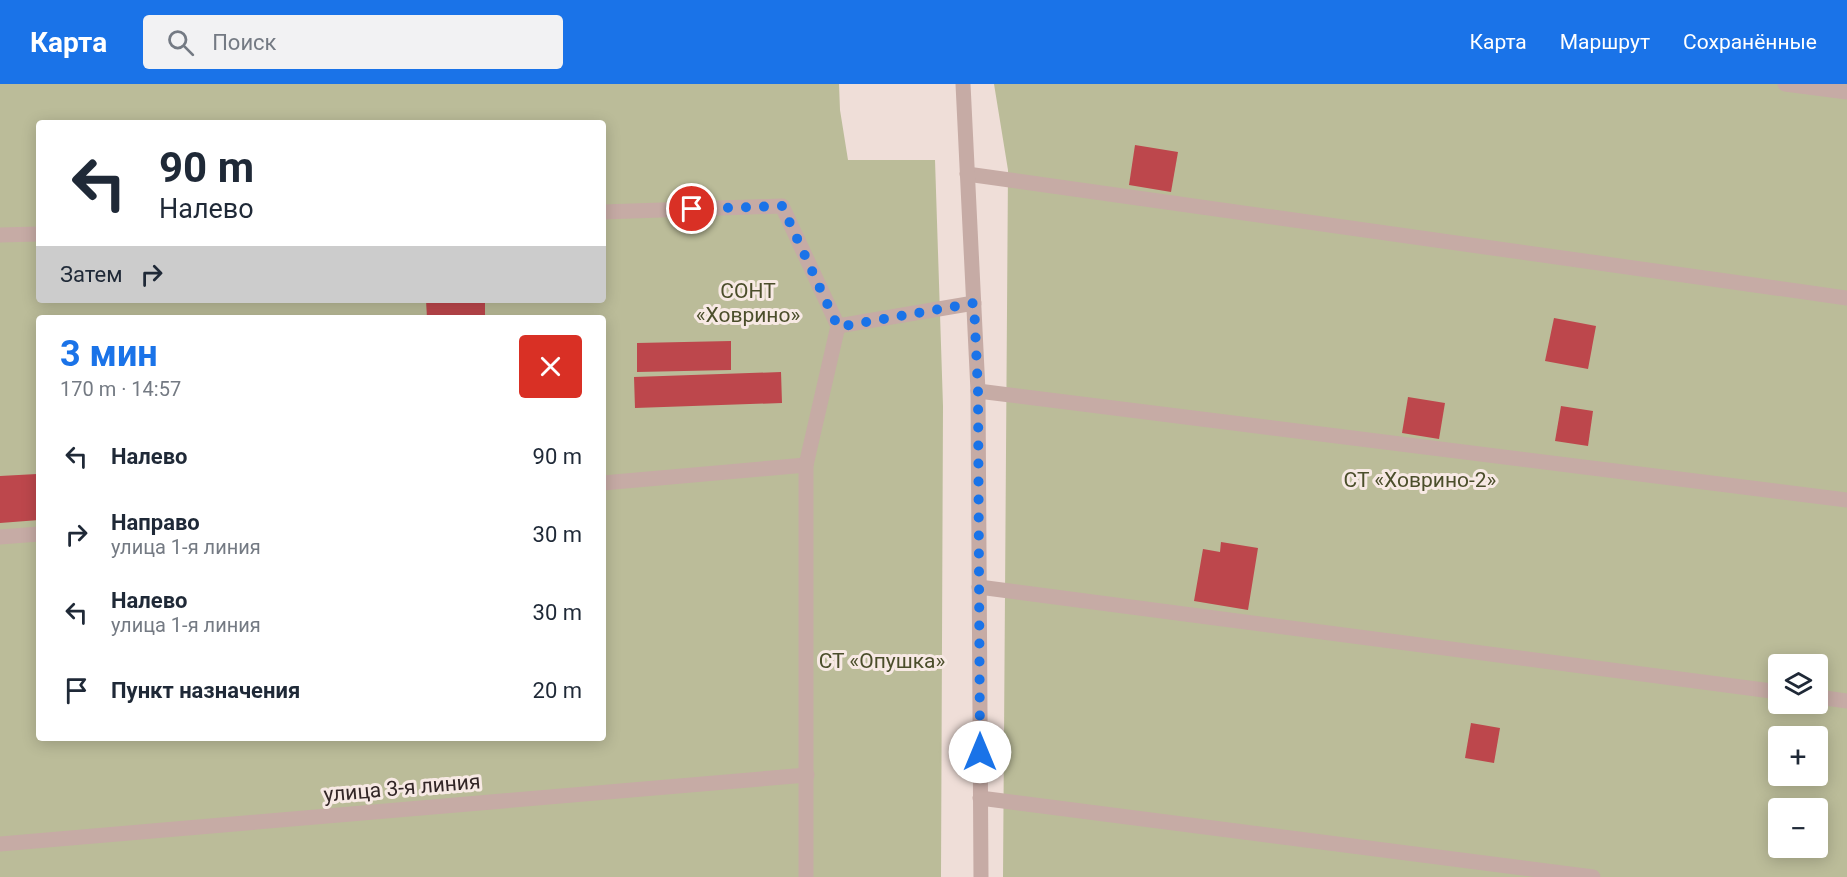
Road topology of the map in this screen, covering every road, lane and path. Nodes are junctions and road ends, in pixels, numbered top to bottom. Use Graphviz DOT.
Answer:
graph roads {
  1 [pos="963,84"];
  2 [pos="1785,84"];
  3 [pos="1847,92"];
  4 [pos="967,174"];
  5 [pos="606,212"];
  6 [pos="36,234"];
  7 [pos="0,235"];
  8 [pos="1847,298"];
  9 [pos="974,303"];
  10 [pos="838,327"];
  11 [pos="978,391"];
  12 [pos="806,465"];
  13 [pos="606,483"];
  14 [pos="1847,500"];
  15 [pos="36,534"];
  16 [pos="0,537"];
  17 [pos="979,588"];
  18 [pos="1768,691"];
  19 [pos="1828,698"];
  20 [pos="1847,701"];
  21 [pos="807,775"];
  22 [pos="980,798"];
  23 [pos="0,844"];
  24 [pos="806,877"];
  25 [pos="981,877"];
  26 [pos="1593,877"];
  1 -- 4 [label="street"];
  2 -- 3 [label="street"];
  4 -- 8 [label="street"];
  4 -- 9 [label="street"];
  5 -- 10 [label="street"];
  6 -- 7 [label="street"];
  9 -- 10 [label="street"];
  9 -- 11 [label="street"];
  10 -- 12 [label="street"];
  11 -- 14 [label="street"];
  11 -- 17 [label="street"];
  12 -- 13 [label="street"];
  12 -- 21 [label="street"];
  15 -- 16 [label="street"];
  17 -- 18 [label="street"];
  17 -- 22 [label="street"];
  19 -- 20 [label="street"];
  21 -- 23 [label="street, улица 3-я линия"];
  21 -- 24 [label="street"];
  22 -- 25 [label="street"];
  22 -- 26 [label="street"];
}
